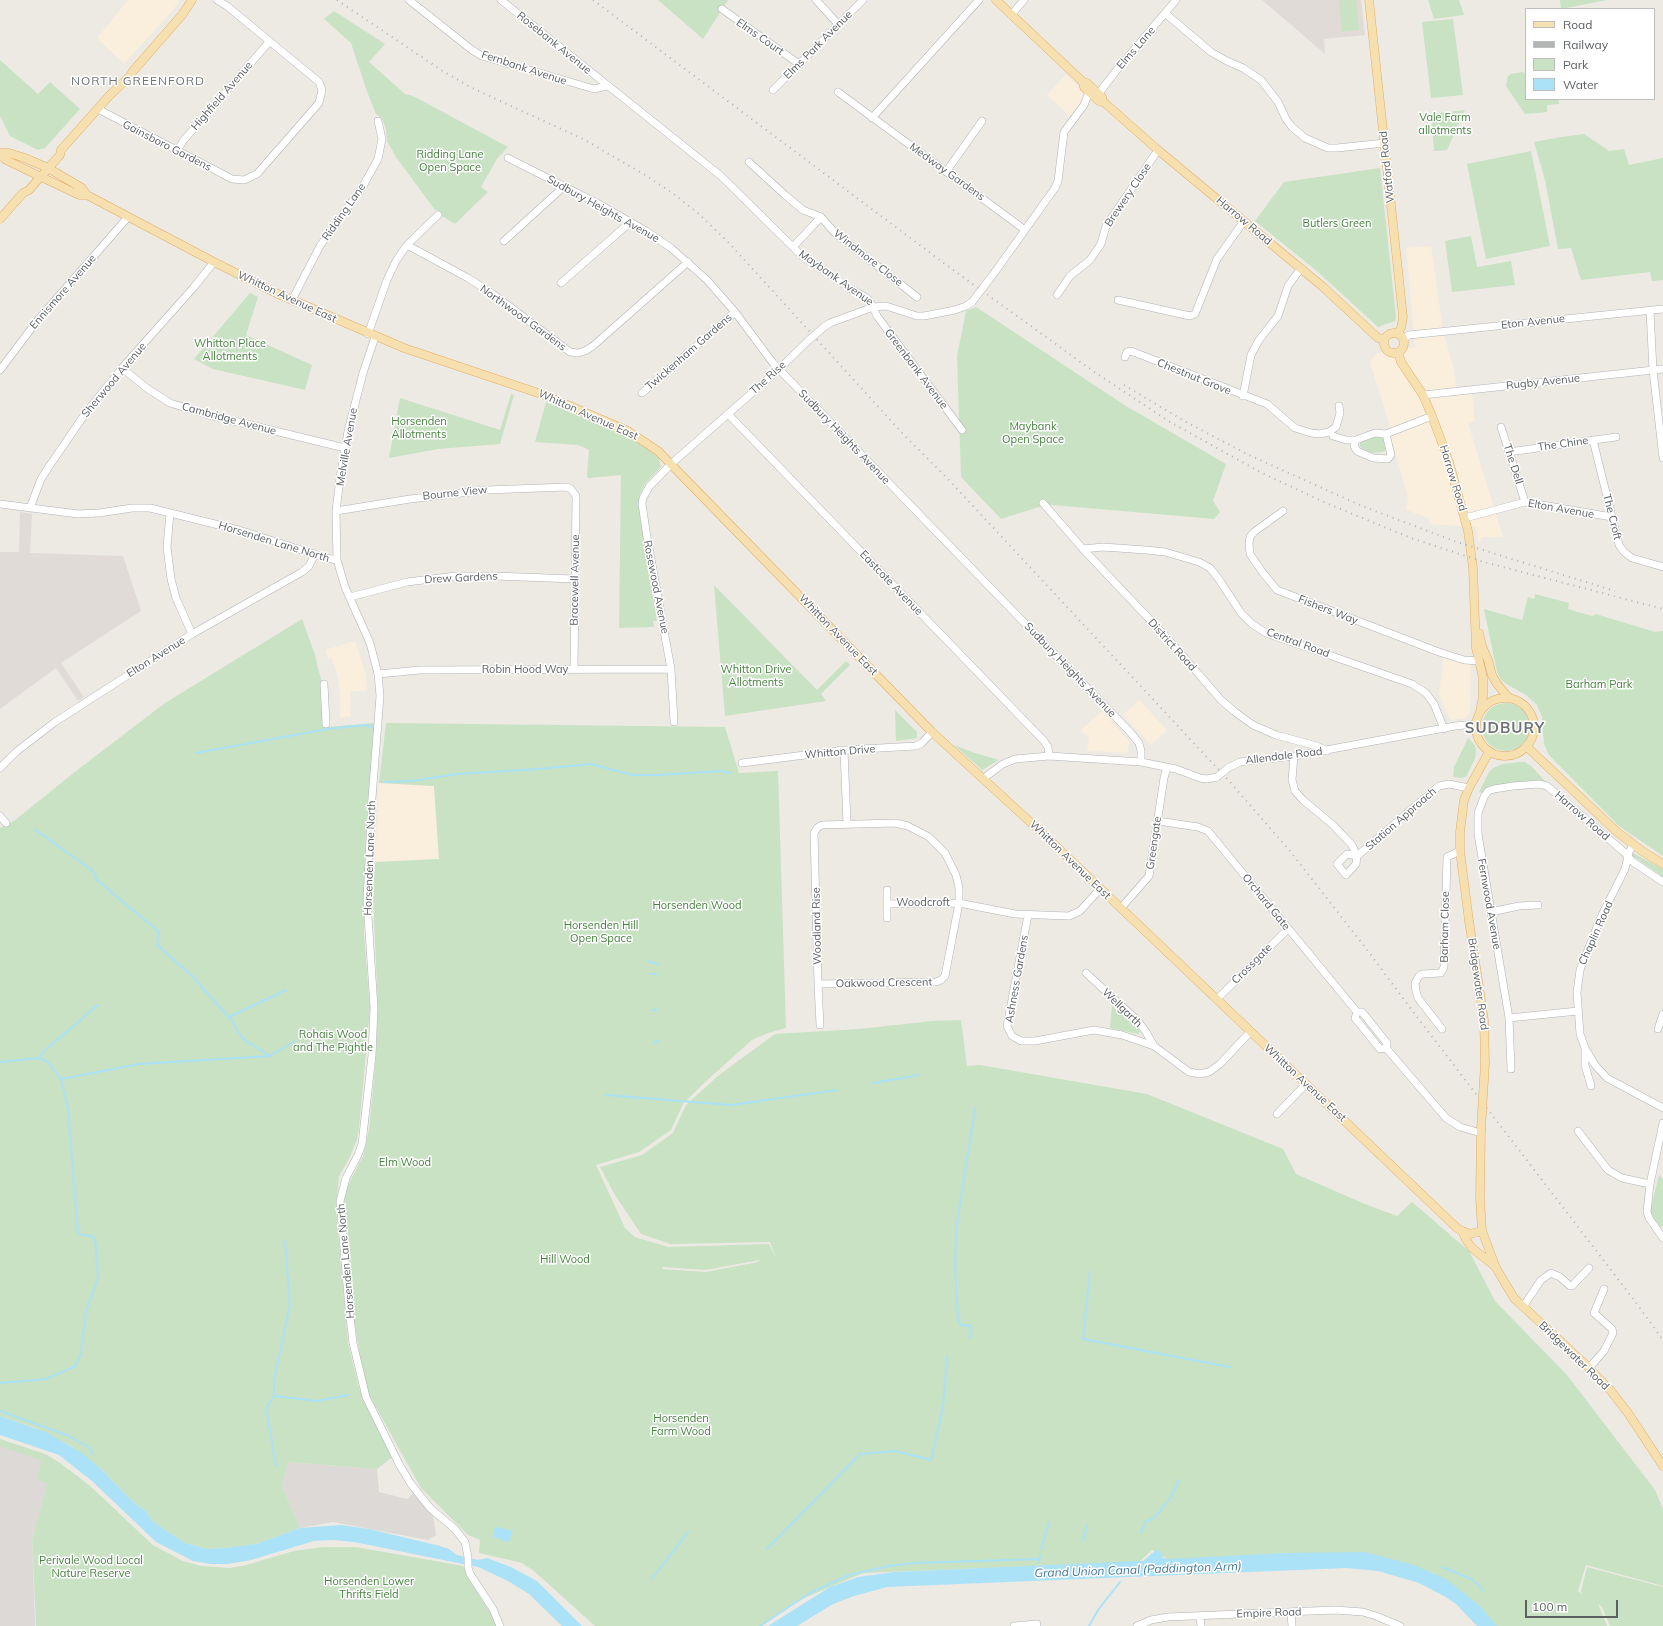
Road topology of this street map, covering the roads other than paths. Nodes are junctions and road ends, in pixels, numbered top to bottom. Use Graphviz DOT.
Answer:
graph roads {
  1 [pos="192,0"];
  2 [pos="217,0"];
  3 [pos="409,0"];
  4 [pos="501,0"];
  5 [pos="816,0"];
  6 [pos="863,0"];
  7 [pos="979,0"];
  8 [pos="996,0"];
  9 [pos="1024,0"];
  10 [pos="1368,0"];
  11 [pos="1174,1"];
  12 [pos="722,9"];
  13 [pos="1166,14"];
  14 [pos="1011,15"];
  15 [pos="838,24"];
  16 [pos="269,42"];
  17 [pos="799,64"];
  18 [pos="1083,82"];
  19 [pos="607,86"];
  20 [pos="773,90"];
  21 [pos="838,92"];
  22 [pos="1089,92"];
  23 [pos="1099,94"];
  24 [pos="1104,102"];
  25 [pos="98,109"];
  26 [pos="872,118"];
  27 [pos="378,121"];
  28 [pos="982,121"];
  29 [pos="1385,143"];
  30 [pos="1158,150"];
  31 [pos="177,151"];
  32 [pos="0,154"];
  33 [pos="508,158"];
  34 [pos="749,162"];
  35 [pos="46,167"];
  36 [pos="946,172"];
  37 [pos="38,176"];
  38 [pos="562,185"];
  39 [pos="87,195"];
  40 [pos="438,215"];
  41 [pos="128,216"];
  42 [pos="821,217"];
  43 [pos="0,219"];
  44 [pos="629,221"];
  45 [pos="1244,221"];
  46 [pos="1021,227"];
  47 [pos="504,241"];
  48 [pos="407,245"];
  49 [pos="793,247"];
  50 [pos="214,262"];
  51 [pos="688,262"];
  52 [pos="1301,268"];
  53 [pos="561,283"];
  54 [pos="1057,296"];
  55 [pos="918,297"];
  56 [pos="292,300"];
  57 [pos="1118,300"];
  58 [pos="873,307"];
  59 [pos="1663,309"];
  60 [pos="1650,310"];
  61 [pos="736,312"];
  62 [pos="371,335"];
  63 [pos="1400,336"];
  64 [pos="1384,340"];
  65 [pos="1398,352"];
  66 [pos="1125,358"];
  67 [pos="122,368"];
  68 [pos="1663,369"];
  69 [pos="0,370"];
  70 [pos="778,370"];
  71 [pos="1653,370"];
  72 [pos="642,393"];
  73 [pos="1422,395"];
  74 [pos="1243,396"];
  75 [pos="1339,406"];
  76 [pos="728,414"];
  77 [pos="1432,416"];
  78 [pos="1501,427"];
  79 [pos="962,430"];
  80 [pos="1386,434"];
  81 [pos="1333,436"];
  82 [pos="1616,437"];
  83 [pos="1662,437"];
  84 [pos="1356,440"];
  85 [pos="1593,440"];
  86 [pos="345,448"];
  87 [pos="1509,452"];
  88 [pos="1663,458"];
  89 [pos="672,464"];
  90 [pos="573,491"];
  91 [pos="1525,502"];
  92 [pos="1043,503"];
  93 [pos="0,504"];
  94 [pos="30,508"];
  95 [pos="336,511"];
  96 [pos="1283,511"];
  97 [pos="170,513"];
  98 [pos="1612,517"];
  99 [pos="1465,518"];
  100 [pos="1083,549"];
  101 [pos="315,554"];
  102 [pos="337,560"];
  103 [pos="1663,567"];
  104 [pos="574,579"];
  105 [pos="350,597"];
  106 [pos="1475,615"];
  107 [pos="192,634"];
  108 [pos="1479,660"];
  109 [pos="671,669"];
  110 [pos="574,670"];
  111 [pos="378,674"];
  112 [pos="324,684"];
  113 [pos="1509,698"];
  114 [pos="1480,712"];
  115 [pos="674,722"];
  116 [pos="326,724"];
  117 [pos="1475,724"];
  118 [pos="1444,729"];
  119 [pos="932,732"];
  120 [pos="1526,746"];
  121 [pos="844,750"];
  122 [pos="1327,751"];
  123 [pos="1489,752"];
  124 [pos="1050,756"];
  125 [pos="1294,756"];
  126 [pos="1141,762"];
  127 [pos="742,763"];
  128 [pos="1167,767"];
  129 [pos="0,768"];
  130 [pos="984,778"];
  131 [pos="1469,788"];
  132 [pos="1488,791"];
  133 [pos="0,816"];
  134 [pos="1158,821"];
  135 [pos="6,823"];
  136 [pos="847,824"];
  137 [pos="817,828"];
  138 [pos="1633,845"];
  139 [pos="1460,851"];
  140 [pos="1628,857"];
  141 [pos="1663,864"];
  142 [pos="1663,882"];
  143 [pos="1100,889"];
  144 [pos="887,890"];
  145 [pos="959,903"];
  146 [pos="886,904"];
  147 [pos="1538,905"];
  148 [pos="1121,908"];
  149 [pos="1491,912"];
  150 [pos="1028,915"];
  151 [pos="887,918"];
  152 [pos="1288,929"];
  153 [pos="1086,973"];
  154 [pos="818,984"];
  155 [pos="1217,999"];
  156 [pos="1578,1011"];
  157 [pos="1663,1014"];
  158 [pos="1509,1018"];
  159 [pos="820,1025"];
  160 [pos="1442,1029"];
  161 [pos="1658,1029"];
  162 [pos="1250,1032"];
  163 [pos="1154,1046"];
  164 [pos="1585,1048"];
  165 [pos="1511,1069"];
  166 [pos="1306,1084"];
  167 [pos="1591,1086"];
  168 [pos="1663,1108"];
  169 [pos="1277,1114"];
  170 [pos="1663,1123"];
  171 [pos="1481,1131"];
  172 [pos="1578,1131"];
  173 [pos="1650,1184"];
  174 [pos="1462,1231"];
  175 [pos="1482,1232"];
  176 [pos="1663,1238"];
  177 [pos="1496,1268"];
  178 [pos="1589,1268"];
  179 [pos="1604,1289"];
  180 [pos="1523,1307"];
  181 [pos="1589,1368"];
  182 [pos="1663,1466"];
  183 [pos="1291,1613"];
  184 [pos="1200,1616"];
  185 [pos="1036,1624"];
  186 [pos="1396,1625"];
  187 [pos="500,1626"];
  188 [pos="1014,1626"];
  189 [pos="1136,1626"];
  190 [pos="1201,1626"];
  191 [pos="1292,1626"];
  1 -- 25 [label="main road"];
  2 -- 16 [label="street"];
  3 -- 19 [label="street, Fernbank Avenue"];
  4 -- 19 [label="street, Rosebank Avenue"];
  5 -- 15 [label="street"];
  6 -- 15 [label="street, Elms Park Avenue"];
  7 -- 26 [label="street"];
  8 -- 14 [label="main road, Harrow Road"];
  9 -- 14 [label="street"];
  10 -- 29 [label="main road, Watford Road"];
  11 -- 13 [label="street, Elms Lane"];
  12 -- 17 [label="street, Elms Court"];
  13 -- 23 [label="street, Elms Lane"];
  13 -- 29 [label="street"];
  14 -- 18 [label="main road, Harrow Road"];
  15 -- 17 [label="street, Elms Park Avenue"];
  16 -- 31 [label="street, Highfield Avenue"];
  16 -- 31 [label="street, Gainsboro Gardens"];
  17 -- 20 [label="street, Elms Park Avenue"];
  18 -- 22 [label="main road, Harrow Road"];
  18 -- 23 [label="main road, Harrow Road"];
  19 -- 49 [label="street, Maybank Avenue"];
  21 -- 26 [label="street, Medway Gardens"];
  22 -- 24 [label="main road, Harrow Road"];
  22 -- 58 [label="street, Maybank Avenue, bridge"];
  23 -- 24 [label="main road, Harrow Road"];
  24 -- 30 [label="main road, Harrow Road"];
  25 -- 31 [label="street, Gainsboro Gardens"];
  25 -- 35 [label="main road"];
  26 -- 36 [label="street, Medway Gardens"];
  27 -- 56 [label="street, Ridding Lane"];
  28 -- 36 [label="street"];
  29 -- 63 [label="main road, Watford Road"];
  30 -- 45 [label="main road, Harrow Road"];
  30 -- 54 [label="street, Brewery Close"];
  32 -- 35 [label="main road, Whitton Avenue East"];
  32 -- 37 [label="main road, Whitton Avenue East"];
  33 -- 38 [label="street, Sudbury Heights Avenue"];
  34 -- 42 [label="street, Windmore Close"];
  35 -- 37 [label="main road"];
  35 -- 39 [label="main road, Whitton Avenue East"];
  36 -- 46 [label="street, Medway Gardens"];
  37 -- 39 [label="main road, Whitton Avenue East"];
  37 -- 43 [label="main road"];
  38 -- 44 [label="street, Sudbury Heights Avenue"];
  38 -- 47 [label="street"];
  39 -- 41 [label="main road, Whitton Avenue East"];
  40 -- 48 [label="street, Melville Avenue"];
  41 -- 50 [label="main road, Whitton Avenue East"];
  41 -- 69 [label="street, Ennismore Avenue"];
  42 -- 49 [label="street"];
  42 -- 55 [label="street, Windmore Close"];
  44 -- 51 [label="street, Sudbury Heights Avenue"];
  44 -- 53 [label="street"];
  45 -- 52 [label="main road, Harrow Road"];
  45 -- 57 [label="street"];
  48 -- 51 [label="street, Northwood Gardens"];
  48 -- 62 [label="street, Melville Avenue"];
  49 -- 58 [label="street, Maybank Avenue"];
  50 -- 56 [label="main road, Whitton Avenue East"];
  50 -- 67 [label="street, Sherwood Avenue"];
  51 -- 61 [label="street, Sudbury Heights Avenue"];
  52 -- 64 [label="main road, Harrow Road"];
  52 -- 74 [label="street"];
  56 -- 62 [label="main road, Whitton Avenue East"];
  58 -- 70 [label="street, The Rise, bridge"];
  58 -- 79 [label="street, Greenbank Avenue"];
  59 -- 60 [label="street, Eton Avenue"];
  60 -- 63 [label="street, Eton Avenue"];
  60 -- 71 [label="street"];
  61 -- 70 [label="street, Sudbury Heights Avenue"];
  61 -- 72 [label="street, Twickenham Gardens"];
  62 -- 86 [label="street, Melville Avenue"];
  62 -- 89 [label="main road, Whitton Avenue East"];
  63 -- 64 [label="main road"];
  63 -- 65 [label="main road"];
  64 -- 65 [label="main road"];
  65 -- 73 [label="main road, Harrow Road"];
  66 -- 74 [label="street, Chestnut Grove"];
  67 -- 86 [label="street, Cambridge Avenue"];
  67 -- 94 [label="street, Sherwood Avenue"];
  68 -- 71 [label="street, Rugby Avenue"];
  70 -- 76 [label="street, The Rise"];
  70 -- 126 [label="street, Sudbury Heights Avenue"];
  71 -- 73 [label="street, Rugby Avenue"];
  71 -- 83 [label="street"];
  73 -- 77 [label="main road, Harrow Road"];
  74 -- 75 [label="street, Chestnut Grove"];
  76 -- 89 [label="street, The Rise"];
  76 -- 124 [label="street, Eastcote Avenue"];
  77 -- 80 [label="street"];
  77 -- 99 [label="main road, Harrow Road"];
  78 -- 87 [label="street, The Dell"];
  80 -- 84 [label="street"];
  80 -- 84 [label="street"];
  81 -- 84 [label="street"];
  82 -- 85 [label="street, The Chine"];
  83 -- 88 [label="street"];
  85 -- 87 [label="street, The Chine"];
  85 -- 98 [label="street, The Croft"];
  86 -- 95 [label="street, Melville Avenue"];
  87 -- 91 [label="street, The Dell"];
  89 -- 109 [label="street, Rosewood Avenue"];
  89 -- 119 [label="main road, Whitton Avenue East"];
  90 -- 95 [label="street, Bourne View"];
  90 -- 104 [label="street, Bracewell Avenue"];
  91 -- 98 [label="street, Elton Avenue"];
  91 -- 99 [label="street, Elton Avenue"];
  92 -- 100 [label="street, District Road"];
  93 -- 94 [label="street, Horsenden Lane North"];
  94 -- 97 [label="street, Horsenden Lane North"];
  95 -- 102 [label="street, Melville Avenue"];
  96 -- 108 [label="street, Fishers Way"];
  97 -- 101 [label="street, Horsenden Lane North"];
  97 -- 107 [label="street"];
  98 -- 103 [label="street, The Croft"];
  99 -- 106 [label="main road, Harrow Road"];
  100 -- 118 [label="street, Central Road"];
  100 -- 122 [label="street, District Road"];
  101 -- 102 [label="street, Horsenden Lane North"];
  101 -- 107 [label="street, Elton Avenue"];
  102 -- 105 [label="street, Horsenden Lane North"];
  104 -- 105 [label="street, Drew Gardens"];
  104 -- 110 [label="street, Bracewell Avenue"];
  105 -- 111 [label="street, Horsenden Lane North"];
  106 -- 108 [label="main road, Harrow Road"];
  106 -- 113 [label="main road, Harrow Road"];
  107 -- 129 [label="street, Elton Avenue"];
  108 -- 114 [label="main road, Harrow Road"];
  109 -- 110 [label="street, Robin Hood Way"];
  109 -- 115 [label="street, Rosewood Avenue"];
  110 -- 111 [label="street, Robin Hood Way"];
  111 -- 187 [label="street, Horsenden Lane North"];
  112 -- 116 [label="street"];
  113 -- 114 [label="main road"];
  113 -- 120 [label="main road"];
  114 -- 117 [label="main road"];
  117 -- 118 [label="street, Allendale Road"];
  117 -- 123 [label="main road"];
  118 -- 122 [label="street, Allendale Road"];
  119 -- 121 [label="street, Whitton Drive"];
  119 -- 130 [label="main road, Whitton Avenue East"];
  120 -- 123 [label="main road"];
  120 -- 138 [label="main road, Harrow Road"];
  121 -- 127 [label="street, Whitton Drive"];
  121 -- 136 [label="street"];
  122 -- 125 [label="street, Allendale Road"];
  123 -- 131 [label="main road, Bridgewater Road"];
  124 -- 126 [label="street, Allendale Road"];
  124 -- 130 [label="street, Allendale Road"];
  125 -- 128 [label="street, Allendale Road, bridge"];
  125 -- 131 [label="street, Station Approach"];
  126 -- 128 [label="street, Allendale Road"];
  128 -- 134 [label="street, Greengate"];
  130 -- 143 [label="main road, Whitton Avenue East"];
  131 -- 139 [label="main road, Bridgewater Road"];
  132 -- 140 [label="street, Harrow Road"];
  132 -- 149 [label="street, Fernwood Avenue"];
  133 -- 135 [label="street"];
  134 -- 148 [label="street, Greengate"];
  134 -- 152 [label="street, Orchard Gate"];
  136 -- 137 [label="street, Oakwood Crescent"];
  136 -- 145 [label="street, Oakwood Crescent"];
  137 -- 154 [label="street, Woodland Rise"];
  138 -- 140 [label="street, Chaplin Road"];
  138 -- 141 [label="main road, Harrow Road"];
  139 -- 160 [label="street, Barham Close"];
  139 -- 171 [label="main road, Bridgewater Road, bridge"];
  140 -- 142 [label="street, Harrow Road"];
  140 -- 156 [label="street, Chaplin Road"];
  143 -- 148 [label="main road, Whitton Avenue East"];
  143 -- 150 [label="street"];
  144 -- 146 [label="street, Woodcroft"];
  145 -- 146 [label="street, Woodcroft"];
  145 -- 150 [label="street"];
  145 -- 154 [label="street, Oakwood Crescent"];
  146 -- 151 [label="street, Woodcroft"];
  147 -- 149 [label="street"];
  148 -- 155 [label="main road, Whitton Avenue East"];
  149 -- 158 [label="street, Fernwood Avenue"];
  150 -- 163 [label="street, Ashness Gardens"];
  152 -- 155 [label="street, Crossgate"];
  152 -- 171 [label="street, Orchard Gate"];
  153 -- 163 [label="street, Wellgarth"];
  154 -- 159 [label="street, Woodland Rise"];
  155 -- 162 [label="main road, Whitton Avenue East"];
  156 -- 158 [label="street"];
  156 -- 164 [label="street, Chaplin Road"];
  157 -- 161 [label="street"];
  158 -- 165 [label="street, Fernwood Avenue"];
  162 -- 163 [label="street, Ashness Gardens"];
  162 -- 166 [label="main road, Whitton Avenue East"];
  164 -- 167 [label="street, Chaplin Road"];
  164 -- 168 [label="street, Chaplin Road"];
  166 -- 169 [label="street"];
  166 -- 174 [label="main road, Whitton Avenue East"];
  170 -- 173 [label="street"];
  171 -- 175 [label="main road, Bridgewater Road"];
  172 -- 173 [label="street"];
  173 -- 176 [label="street"];
  174 -- 175 [label="main road"];
  174 -- 177 [label="main road, Bridgewater Road"];
  175 -- 177 [label="main road, Bridgewater Road"];
  177 -- 180 [label="main road, Bridgewater Road"];
  178 -- 180 [label="street"];
  179 -- 181 [label="street"];
  180 -- 181 [label="main road, Bridgewater Road"];
  181 -- 182 [label="main road, Bridgewater Road"];
  183 -- 184 [label="street, Empire Road"];
  183 -- 186 [label="street, Empire Road"];
  183 -- 191 [label="street"];
  184 -- 189 [label="street, Empire Road"];
  184 -- 190 [label="street"];
  185 -- 188 [label="street"];
}
